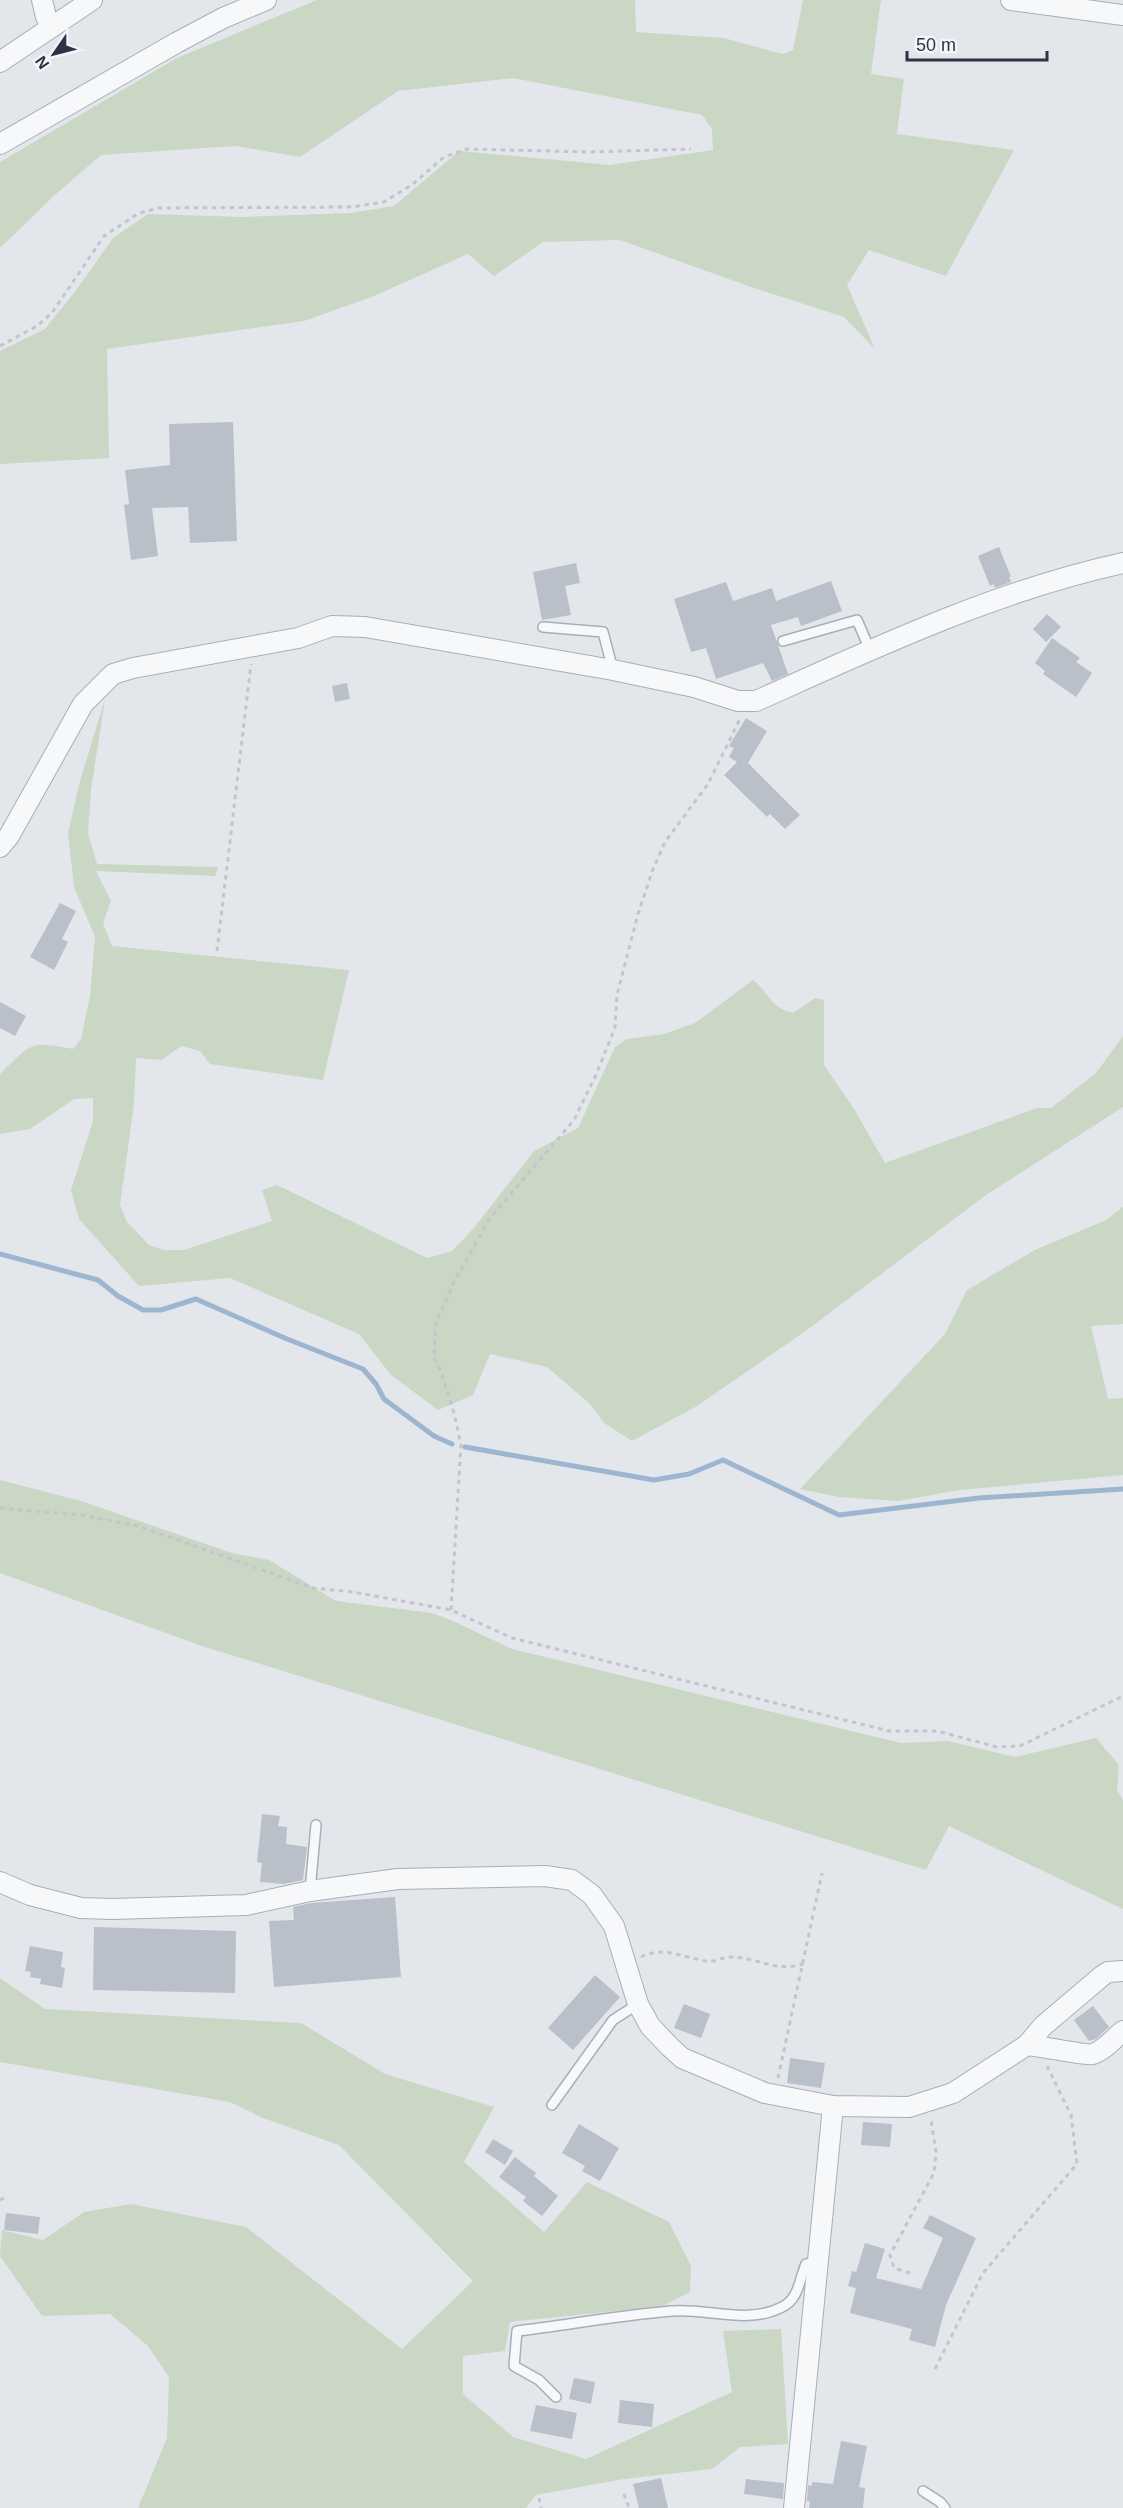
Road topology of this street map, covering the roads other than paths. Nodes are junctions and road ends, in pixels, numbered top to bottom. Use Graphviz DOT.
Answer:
graph roads {
  1 [pos="42,0"];
  2 [pos="92,0"];
  3 [pos="266,0"];
  4 [pos="1011,0"];
  5 [pos="1123,15"];
  6 [pos="53,26"];
  7 [pos="0,62"];
  8 [pos="0,144"];
  9 [pos="1123,563"];
  10 [pos="543,627"];
  11 [pos="783,641"];
  12 [pos="870,650"];
  13 [pos="612,670"];
  14 [pos="0,847"];
  15 [pos="316,1825"];
  16 [pos="0,1882"];
  17 [pos="310,1891"];
  18 [pos="1123,1971"];
  19 [pos="638,2004"];
  20 [pos="1123,2031"];
  21 [pos="1028,2045"];
  22 [pos="552,2105"];
  23 [pos="833,2106"];
  24 [pos="819,2262"];
  25 [pos="556,2397"];
  26 [pos="923,2491"];
  27 [pos="794,2508"];
  28 [pos="945,2508"];
  1 -- 6 [label="street"];
  2 -- 6 [label="street"];
  3 -- 8 [label="street"];
  4 -- 5 [label="street"];
  6 -- 7 [label="street"];
  9 -- 12 [label="street"];
  10 -- 13 [label="lane"];
  11 -- 12 [label="lane"];
  12 -- 13 [label="street"];
  13 -- 14 [label="street"];
  15 -- 17 [label="lane"];
  16 -- 17 [label="street"];
  17 -- 19 [label="street"];
  18 -- 21 [label="street"];
  19 -- 22 [label="lane"];
  19 -- 23 [label="street"];
  20 -- 21 [label="street"];
  21 -- 23 [label="street"];
  23 -- 24 [label="street"];
  24 -- 25 [label="lane"];
  24 -- 27 [label="street"];
  26 -- 28 [label="lane"];
}
